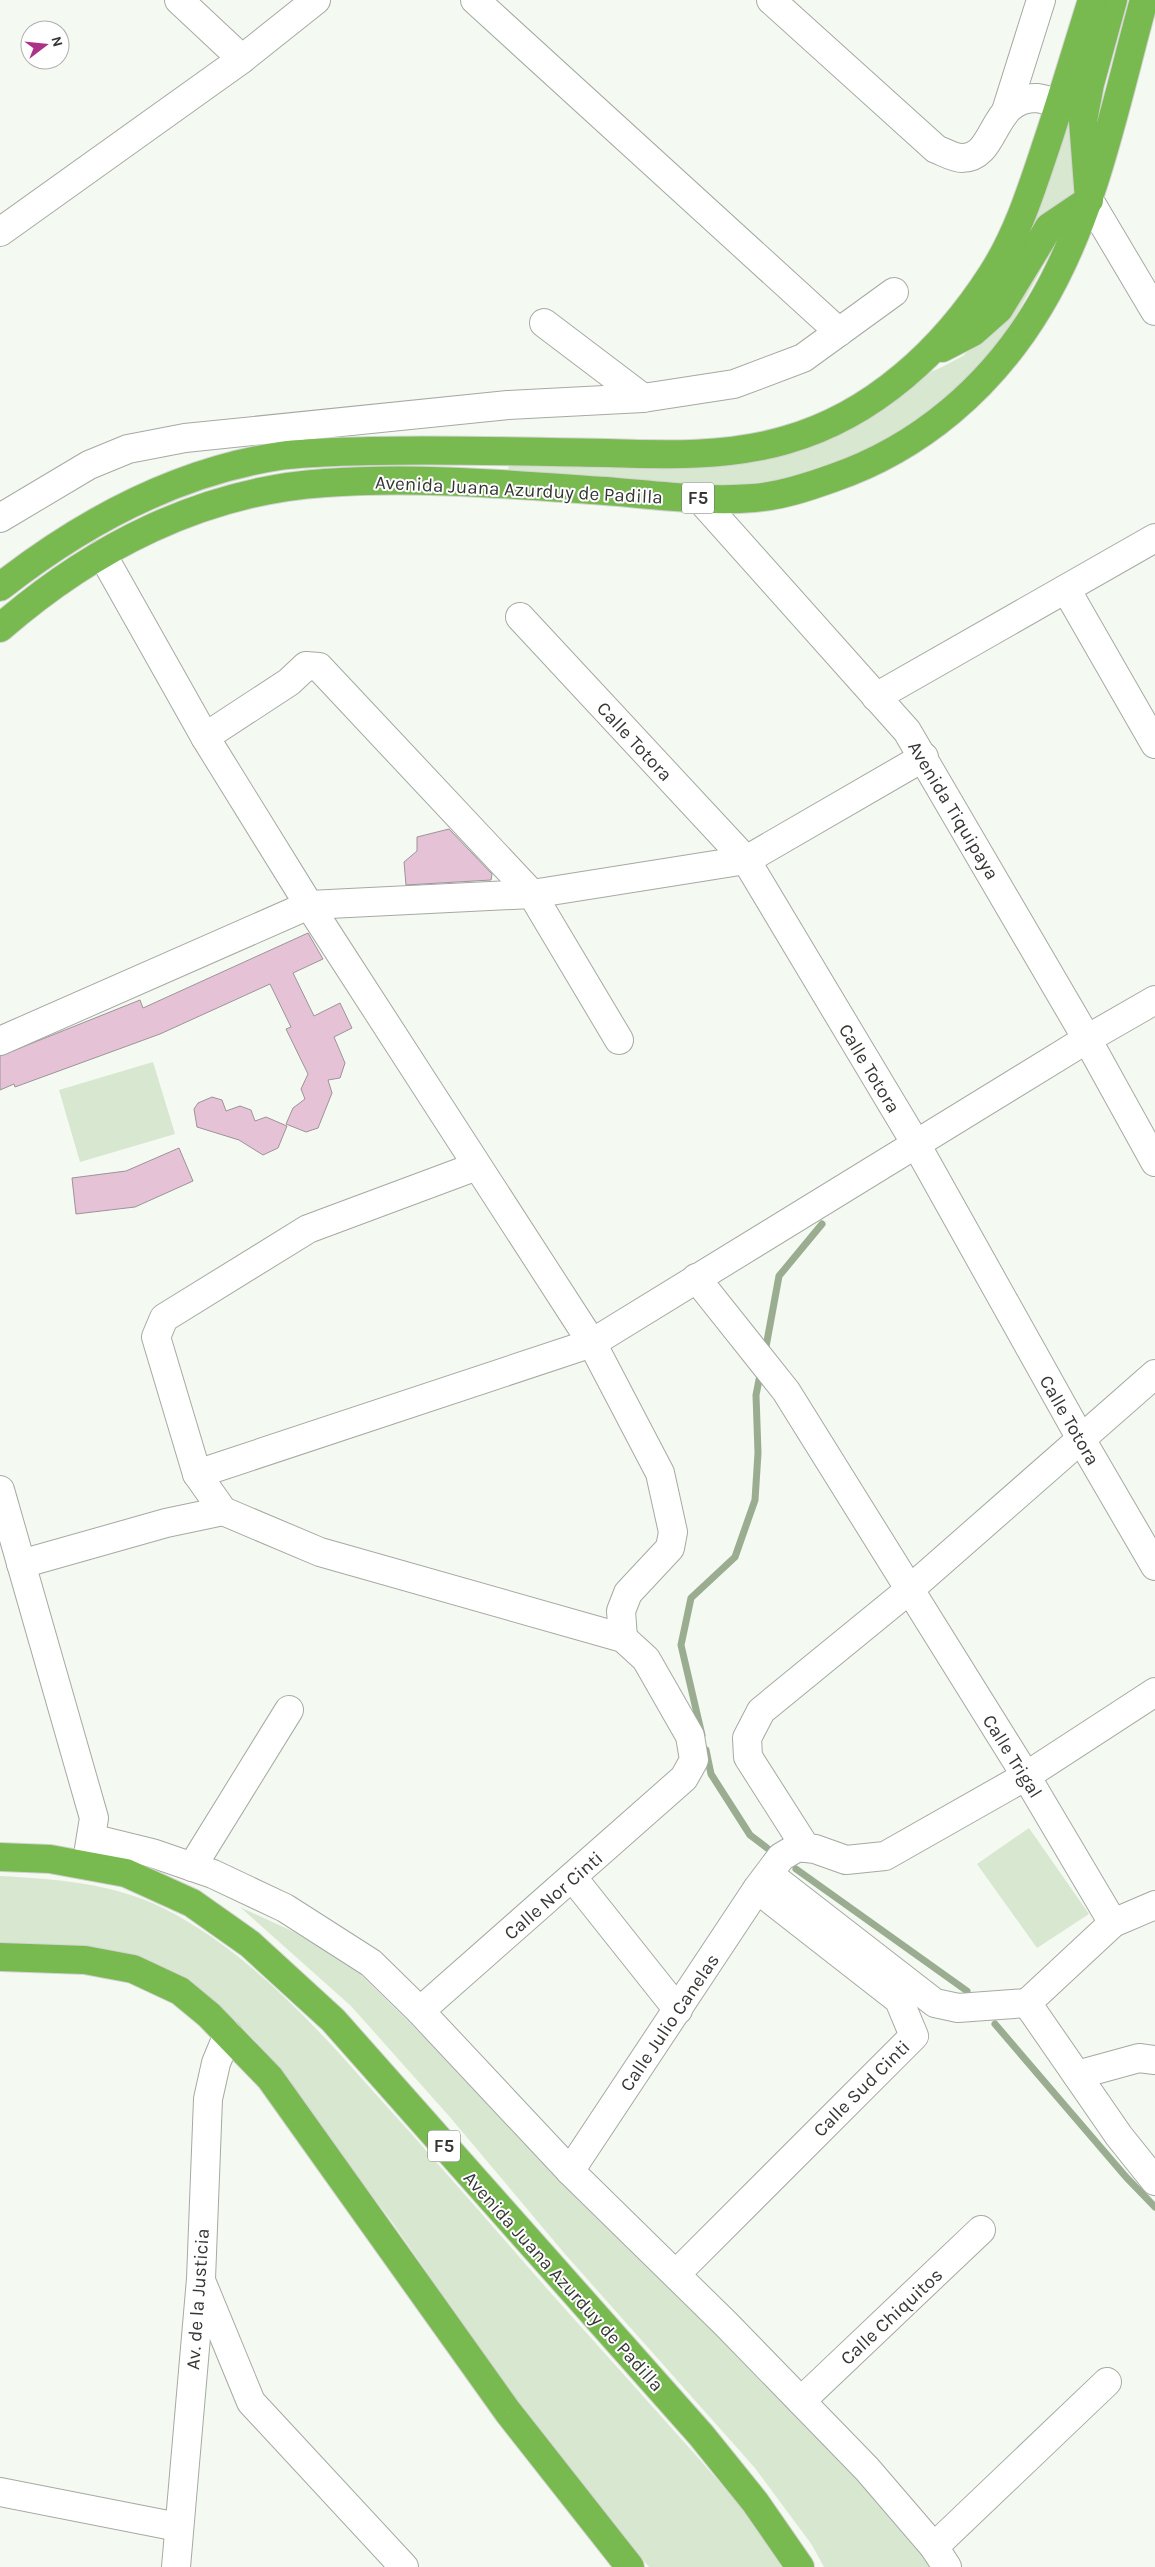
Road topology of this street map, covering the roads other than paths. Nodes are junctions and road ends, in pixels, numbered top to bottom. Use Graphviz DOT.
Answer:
graph roads {
  1 [pos="179,0"];
  2 [pos="316,0"];
  3 [pos="475,0"];
  4 [pos="771,0"];
  5 [pos="1040,0"];
  6 [pos="1092,0"];
  7 [pos="1113,0"];
  8 [pos="1144,0"];
  9 [pos="242,59"];
  10 [pos="1060,104"];
  11 [pos="1006,108"];
  12 [pos="1089,200"];
  13 [pos="2,225"];
  14 [pos="894,292"];
  15 [pos="1155,311"];
  16 [pos="544,323"];
  17 [pos="839,332"];
  18 [pos="925,357"];
  19 [pos="642,398"];
  20 [pos="699,498"];
  21 [pos="0,518"];
  22 [pos="1155,538"];
  23 [pos="102,554"];
  24 [pos="0,587"];
  25 [pos="1066,589"];
  26 [pos="520,617"];
  27 [pos="0,627"];
  28 [pos="876,698"];
  29 [pos="205,737"];
  30 [pos="1155,744"];
  31 [pos="924,757"];
  32 [pos="746,860"];
  33 [pos="532,894"];
  34 [pos="309,905"];
  35 [pos="1155,1000"];
  36 [pos="1087,1039"];
  37 [pos="619,1040"];
  38 [pos="0,1041"];
  39 [pos="916,1144"];
  40 [pos="1155,1162"];
  41 [pos="477,1166"];
  42 [pos="696,1278"];
  43 [pos="592,1343"];
  44 [pos="1155,1374"];
  45 [pos="1081,1439"];
  46 [pos="197,1474"];
  47 [pos="0,1490"];
  48 [pos="223,1511"];
  49 [pos="21,1564"];
  50 [pos="1155,1566"];
  51 [pos="909,1590"];
  52 [pos="623,1638"];
  53 [pos="1155,1692"];
  54 [pos="289,1710"];
  55 [pos="1026,1776"];
  56 [pos="91,1838"];
  57 [pos="806,1848"];
  58 [pos="0,1857"];
  59 [pos="86,1866"];
  60 [pos="192,1867"];
  61 [pos="573,1878"];
  62 [pos="763,1881"];
  63 [pos="1155,1905"];
  64 [pos="1113,1923"];
  65 [pos="1,1961"];
  66 [pos="1027,2003"];
  67 [pos="678,2010"];
  68 [pos="420,2011"];
  69 [pos="228,2034"];
  70 [pos="1155,2060"];
  71 [pos="1077,2075"];
  72 [pos="570,2171"];
  73 [pos="1155,2181"];
  74 [pos="981,2230"];
  75 [pos="676,2274"];
  76 [pos="201,2279"];
  77 [pos="1107,2382"];
  78 [pos="801,2401"];
  79 [pos="0,2492"];
  80 [pos="178,2527"];
  81 [pos="940,2557"];
  82 [pos="176,2567"];
  83 [pos="404,2567"];
  84 [pos="630,2567"];
  85 [pos="800,2567"];
  1 -- 9 [label="street"];
  2 -- 9 [label="street"];
  3 -- 17 [label="street"];
  4 -- 11 [label="street"];
  5 -- 11 [label="street"];
  6 -- 10 [label="highway, Avenida Juana Azurduy de Padilla / F5"];
  7 -- 12 [label="highway"];
  8 -- 12 [label="highway, Avenida Juana Azurduy de Padilla / F5"];
  9 -- 13 [label="street"];
  10 -- 11 [label="street"];
  10 -- 18 [label="highway, Avenida Juana Azurduy de Padilla / F5"];
  12 -- 15 [label="street"];
  12 -- 18 [label="highway"];
  12 -- 20 [label="highway, Avenida Juana Azurduy de Padilla / F5"];
  14 -- 17 [label="street"];
  16 -- 19 [label="street"];
  17 -- 19 [label="street"];
  18 -- 24 [label="highway, Avenida Juana Azurduy de Padilla / F5"];
  19 -- 21 [label="street"];
  20 -- 23 [label="highway, Avenida Juana Azurduy de Padilla / F5"];
  20 -- 28 [label="street, Avenida Tiquipaya"];
  22 -- 25 [label="street"];
  23 -- 27 [label="highway, Avenida Juana Azurduy de Padilla / F5"];
  23 -- 29 [label="street"];
  25 -- 28 [label="street"];
  25 -- 30 [label="street"];
  26 -- 32 [label="street, Calle Totora"];
  28 -- 31 [label="street, Avenida Tiquipaya"];
  29 -- 33 [label="street"];
  29 -- 34 [label="street"];
  31 -- 32 [label="street"];
  31 -- 36 [label="street, Avenida Tiquipaya"];
  32 -- 33 [label="street"];
  32 -- 39 [label="street, Calle Totora"];
  33 -- 34 [label="street"];
  33 -- 37 [label="street"];
  34 -- 38 [label="street"];
  34 -- 41 [label="street"];
  35 -- 36 [label="street"];
  36 -- 39 [label="street"];
  36 -- 40 [label="street, Avenida Tiquipaya"];
  39 -- 42 [label="street"];
  39 -- 45 [label="street, Calle Totora"];
  41 -- 43 [label="street"];
  41 -- 46 [label="street"];
  42 -- 43 [label="street"];
  42 -- 51 [label="street, Calle Trigal"];
  43 -- 46 [label="street"];
  43 -- 52 [label="street"];
  44 -- 45 [label="street"];
  45 -- 50 [label="street, Calle Totora"];
  45 -- 51 [label="street"];
  46 -- 48 [label="street"];
  47 -- 49 [label="street"];
  48 -- 49 [label="street"];
  48 -- 52 [label="street"];
  49 -- 56 [label="street"];
  51 -- 55 [label="street, Calle Trigal"];
  51 -- 57 [label="street"];
  52 -- 61 [label="street, Calle Nor Cinti"];
  53 -- 55 [label="street"];
  54 -- 60 [label="street"];
  55 -- 57 [label="street"];
  55 -- 64 [label="street, Calle Trigal"];
  56 -- 59 [label="street"];
  56 -- 60 [label="street"];
  57 -- 62 [label="street, Calle Julio Canelas"];
  58 -- 59 [label="highway, Avenida Juana Azurduy de Padilla / F5"];
  59 -- 85 [label="highway, Avenida Juana Azurduy de Padilla / F5"];
  60 -- 68 [label="street"];
  61 -- 67 [label="street"];
  61 -- 68 [label="street, Calle Nor Cinti"];
  62 -- 66 [label="street"];
  62 -- 67 [label="street, Calle Julio Canelas"];
  62 -- 75 [label="street, Calle Sud Cinti"];
  63 -- 64 [label="street"];
  64 -- 66 [label="street"];
  65 -- 69 [label="highway"];
  66 -- 71 [label="street"];
  67 -- 72 [label="street, Calle Julio Canelas"];
  68 -- 72 [label="street"];
  69 -- 76 [label="street, Av. de la Justicia"];
  69 -- 84 [label="highway"];
  70 -- 71 [label="street"];
  71 -- 73 [label="street"];
  72 -- 75 [label="street"];
  74 -- 78 [label="street, Calle Chiquitos"];
  75 -- 78 [label="street"];
  76 -- 80 [label="street, Av. de la Justicia"];
  76 -- 83 [label="street"];
  77 -- 81 [label="street"];
  78 -- 81 [label="street"];
  79 -- 80 [label="street"];
  80 -- 82 [label="street, Av. de la Justicia"];
}
